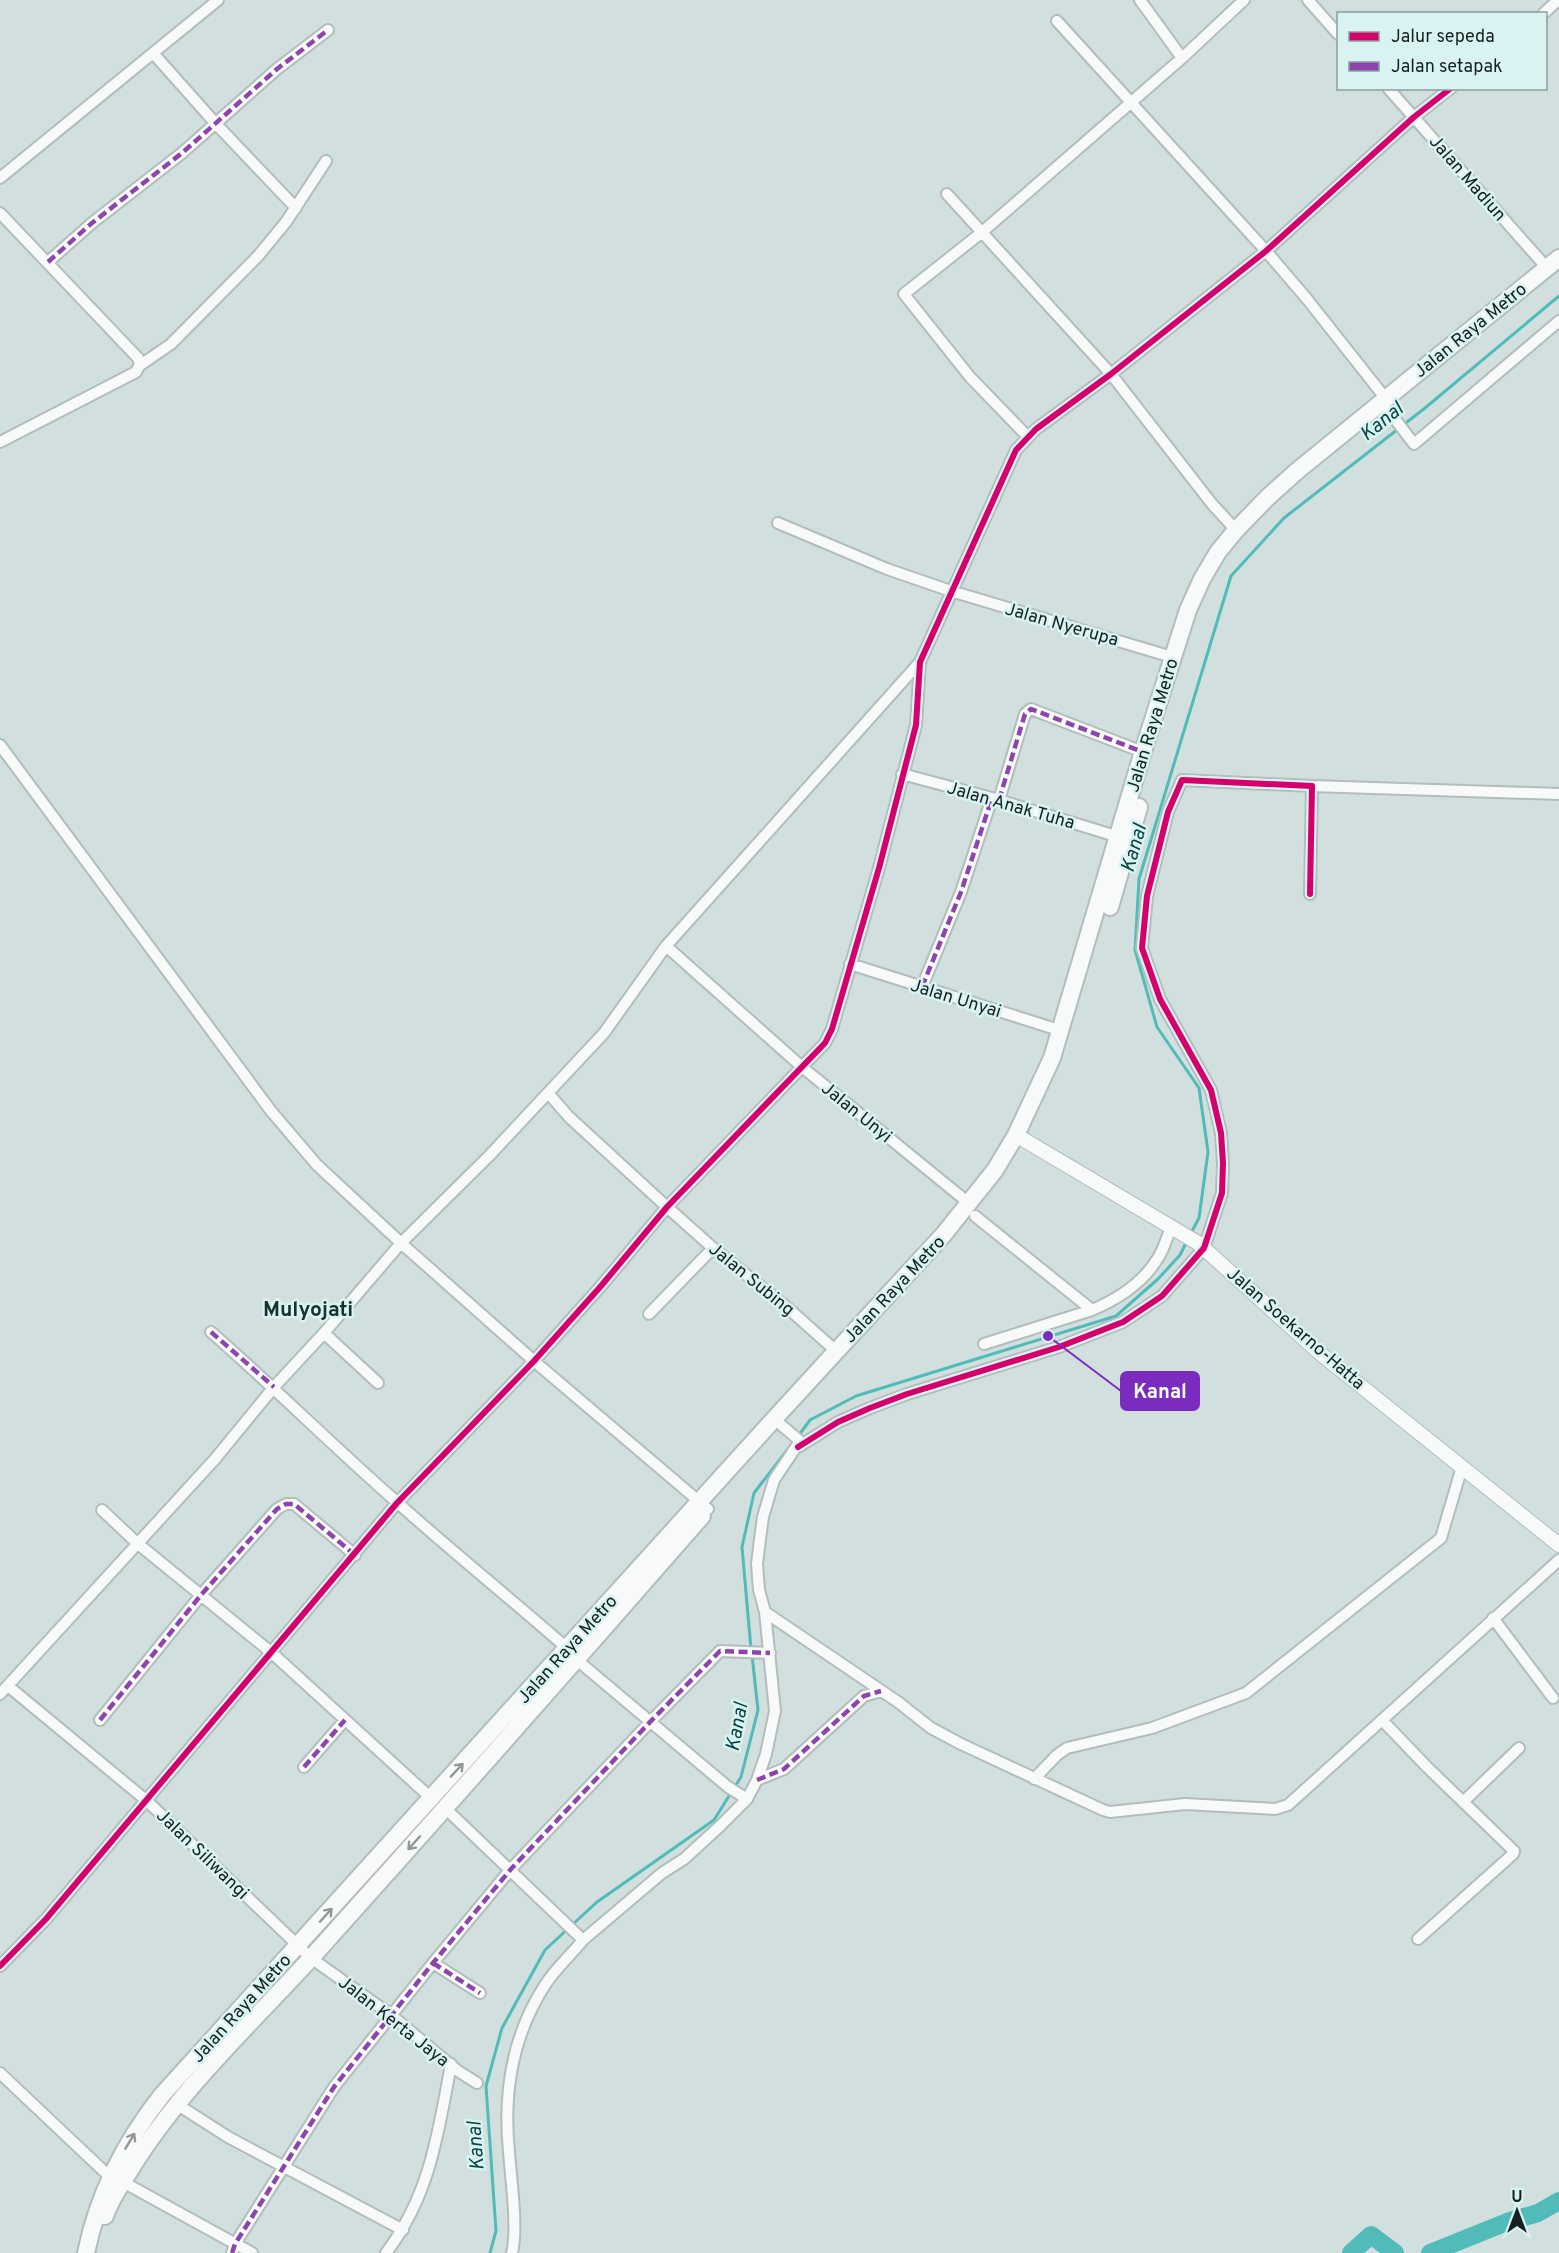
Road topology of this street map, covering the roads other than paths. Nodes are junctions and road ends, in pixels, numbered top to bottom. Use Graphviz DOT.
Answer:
graph roads {
  1 [pos="218,0"];
  2 [pos="1140,0"];
  3 [pos="1244,0"];
  4 [pos="1308,0"];
  5 [pos="1558,0"];
  6 [pos="1545,12"];
  7 [pos="1057,21"];
  8 [pos="328,30"];
  9 [pos="1337,33"];
  10 [pos="153,53"];
  11 [pos="1182,58"];
  12 [pos="1390,90"];
  13 [pos="1448,90"];
  14 [pos="1131,104"];
  15 [pos="1414,117"];
  16 [pos="216,124"];
  17 [pos="326,161"];
  18 [pos="0,178"];
  19 [pos="947,194"];
  20 [pos="296,208"];
  21 [pos="0,213"];
  22 [pos="981,233"];
  23 [pos="1266,251"];
  24 [pos="48,262"];
  25 [pos="1555,266"];
  26 [pos="1559,321"];
  27 [pos="140,366"];
  28 [pos="1110,374"];
  29 [pos="1387,404"];
  30 [pos="1028,437"];
  31 [pos="0,442"];
  32 [pos="778,523"];
  33 [pos="1236,530"];
  34 [pos="951,591"];
  35 [pos="1172,657"];
  36 [pos="920,662"];
  37 [pos="0,745"];
  38 [pos="1143,752"];
  39 [pos="902,774"];
  40 [pos="1311,786"];
  41 [pos="1559,794"];
  42 [pos="996,799"];
  43 [pos="1119,837"];
  44 [pos="1310,894"];
  45 [pos="666,946"];
  46 [pos="850,964"];
  47 [pos="922,987"];
  48 [pos="1062,1030"];
  49 [pos="802,1067"];
  50 [pos="549,1094"];
  51 [pos="1020,1138"];
  52 [pos="667,1207"];
  53 [pos="972,1210"];
  54 [pos="1175,1229"];
  55 [pos="401,1243"];
  56 [pos="1201,1246"];
  57 [pos="713,1248"];
  58 [pos="1092,1310"];
  59 [pos="649,1314"];
  60 [pos="211,1332"];
  61 [pos="324,1333"];
  62 [pos="984,1344"];
  63 [pos="836,1351"];
  64 [pos="534,1361"];
  65 [pos="378,1383"];
  66 [pos="274,1387"];
  67 [pos="782,1425"];
  68 [pos="798,1443"];
  69 [pos="1462,1467"];
  70 [pos="397,1503"];
  71 [pos="704,1505"];
  72 [pos="102,1510"];
  73 [pos="138,1544"];
  74 [pos="1559,1545"];
  75 [pos="355,1555"];
  76 [pos="1559,1560"];
  77 [pos="201,1595"];
  78 [pos="765,1612"];
  79 [pos="1493,1618"];
  80 [pos="272,1653"];
  81 [pos="767,1654"];
  82 [pos="572,1655"];
  83 [pos="4,1690"];
  84 [pos="881,1691"];
  85 [pos="1553,1698"];
  86 [pos="1382,1719"];
  87 [pos="100,1720"];
  88 [pos="345,1720"];
  89 [pos="651,1721"];
  90 [pos="1519,1748"];
  91 [pos="304,1767"];
  92 [pos="1034,1779"];
  93 [pos="758,1780"];
  94 [pos="743,1797"];
  95 [pos="431,1798"];
  96 [pos="147,1801"];
  97 [pos="1463,1802"];
  98 [pos="445,1808"];
  99 [pos="511,1869"];
  100 [pos="581,1938"];
  101 [pos="1418,1939"];
  102 [pos="298,1946"];
  103 [pos="311,1958"];
  104 [pos="432,1964"];
  105 [pos="0,1966"];
  106 [pos="480,1993"];
  107 [pos="392,2015"];
  108 [pos="451,2064"];
  109 [pos="0,2073"];
  110 [pos="477,2083"];
  111 [pos="178,2105"];
  112 [pos="285,2167"];
  113 [pos="117,2179"];
  114 [pos="403,2230"];
  115 [pos="233,2248"];
  116 [pos="86,2253"];
  117 [pos="95,2253"];
  118 [pos="252,2253"];
  119 [pos="386,2253"];
  120 [pos="512,2253"];
  1 -- 10 [label="street"];
  2 -- 11 [label="street"];
  3 -- 11 [label="street"];
  4 -- 9 [label="street"];
  5 -- 6 [label="street"];
  7 -- 14 [label="street"];
  8 -- 16 [label="street"];
  10 -- 16 [label="street"];
  10 -- 18 [label="street"];
  11 -- 14 [label="street"];
  12 -- 15 [label="street, Jalan Madiun"];
  13 -- 15 [label="street"];
  14 -- 22 [label="street"];
  14 -- 23 [label="street"];
  15 -- 23 [label="street"];
  15 -- 25 [label="street, Jalan Madiun"];
  16 -- 20 [label="street"];
  16 -- 24 [label="street"];
  17 -- 20 [label="street"];
  19 -- 22 [label="street"];
  20 -- 27 [label="street"];
  21 -- 24 [label="street"];
  22 -- 28 [label="street"];
  22 -- 30 [label="street"];
  23 -- 28 [label="street"];
  23 -- 29 [label="street"];
  24 -- 27 [label="street"];
  25 -- 29 [label="highway"];
  26 -- 29 [label="street"];
  27 -- 31 [label="street"];
  28 -- 30 [label="street"];
  28 -- 33 [label="street"];
  29 -- 33 [label="highway, Jalan Raya Metro"];
  29 -- 51 [label="highway"];
  30 -- 34 [label="street"];
  32 -- 34 [label="street, Jalan Nyerupa"];
  33 -- 35 [label="highway, Jalan Raya Metro"];
  34 -- 35 [label="street, Jalan Nyerupa"];
  34 -- 36 [label="street"];
  35 -- 38 [label="highway, Jalan Raya Metro"];
  36 -- 39 [label="street"];
  36 -- 45 [label="street"];
  37 -- 55 [label="street"];
  38 -- 42 [label="street"];
  38 -- 43 [label="highway, Jalan Raya Metro"];
  39 -- 42 [label="street, Jalan Anak Tuha"];
  39 -- 46 [label="street"];
  40 -- 41 [label="street"];
  40 -- 44 [label="street"];
  40 -- 56 [label="street"];
  42 -- 43 [label="street, Jalan Anak Tuha"];
  42 -- 47 [label="street"];
  43 -- 48 [label="highway, Jalan Raya Metro"];
  45 -- 49 [label="street, Jalan Unyi"];
  45 -- 50 [label="street"];
  46 -- 47 [label="street, Jalan Unyai"];
  46 -- 49 [label="street"];
  47 -- 48 [label="street, Jalan Unyai"];
  48 -- 51 [label="highway, Jalan Raya Metro"];
  49 -- 52 [label="street"];
  49 -- 53 [label="street, Jalan Unyi"];
  50 -- 52 [label="street, Jalan Subing"];
  50 -- 55 [label="street"];
  51 -- 53 [label="highway"];
  51 -- 54 [label="main road, Jalan Soekarno-Hatta"];
  52 -- 57 [label="street, Jalan Subing"];
  52 -- 64 [label="street"];
  53 -- 58 [label="street, Jalan Unyi"];
  53 -- 63 [label="highway, Jalan Raya Metro"];
  53 -- 67 [label="highway"];
  54 -- 56 [label="main road, Jalan Soekarno-Hatta"];
  54 -- 58 [label="street"];
  55 -- 61 [label="street"];
  55 -- 64 [label="street"];
  56 -- 68 [label="street"];
  56 -- 69 [label="main road, Jalan Soekarno-Hatta"];
  57 -- 59 [label="street"];
  57 -- 63 [label="street, Jalan Subing"];
  58 -- 62 [label="street"];
  60 -- 66 [label="street"];
  61 -- 65 [label="street"];
  61 -- 66 [label="street"];
  63 -- 71 [label="highway, Jalan Raya Metro"];
  64 -- 70 [label="street"];
  64 -- 71 [label="street"];
  66 -- 70 [label="street"];
  66 -- 73 [label="street"];
  67 -- 68 [label="street"];
  67 -- 71 [label="highway"];
  68 -- 78 [label="street"];
  69 -- 74 [label="main road, Jalan Soekarno-Hatta"];
  69 -- 92 [label="street"];
  70 -- 75 [label="street"];
  70 -- 82 [label="street"];
  71 -- 82 [label="highway"];
  72 -- 73 [label="street"];
  73 -- 77 [label="street"];
  73 -- 83 [label="street"];
  75 -- 77 [label="street"];
  75 -- 80 [label="street"];
  76 -- 79 [label="street"];
  77 -- 80 [label="street"];
  77 -- 87 [label="street"];
  78 -- 81 [label="street"];
  78 -- 84 [label="street"];
  79 -- 85 [label="street"];
  79 -- 86 [label="street"];
  80 -- 88 [label="street"];
  80 -- 96 [label="street"];
  81 -- 89 [label="street"];
  81 -- 93 [label="street"];
  82 -- 89 [label="street"];
  95 -- 82 [label="highway, Jalan Raya Metro, one-way"];
  82 -- 98 [label="highway"];
  83 -- 96 [label="street, Jalan Siliwangi"];
  84 -- 92 [label="street"];
  84 -- 93 [label="street"];
  86 -- 92 [label="street"];
  86 -- 97 [label="street"];
  88 -- 91 [label="street"];
  88 -- 95 [label="street"];
  89 -- 94 [label="street"];
  89 -- 99 [label="street"];
  90 -- 97 [label="street"];
  93 -- 94 [label="street"];
  94 -- 100 [label="street"];
  102 -- 95 [label="highway, Jalan Raya Metro, one-way"];
  96 -- 102 [label="street, Jalan Siliwangi"];
  96 -- 105 [label="street"];
  97 -- 101 [label="street"];
  98 -- 99 [label="street"];
  98 -- 103 [label="highway, one-way"];
  99 -- 100 [label="street"];
  99 -- 104 [label="street"];
  100 -- 120 [label="street"];
  102 -- 103 [label="street, Jalan Siliwangi"];
  113 -- 102 [label="highway, Jalan Raya Metro, one-way"];
  103 -- 107 [label="street, Jalan Kerta Jaya"];
  103 -- 111 [label="highway"];
  104 -- 106 [label="street"];
  104 -- 107 [label="street"];
  107 -- 108 [label="street, Jalan Kerta Jaya"];
  107 -- 112 [label="street"];
  108 -- 110 [label="street, Jalan Kerta Jaya"];
  108 -- 114 [label="street"];
  109 -- 113 [label="street"];
  111 -- 112 [label="street"];
  111 -- 113 [label="highway"];
  112 -- 114 [label="street"];
  112 -- 115 [label="street"];
  113 -- 115 [label="street"];
  113 -- 116 [label="highway, Jalan Raya Metro"];
  113 -- 117 [label="highway"];
  114 -- 119 [label="street"];
  115 -- 118 [label="street"];
}
